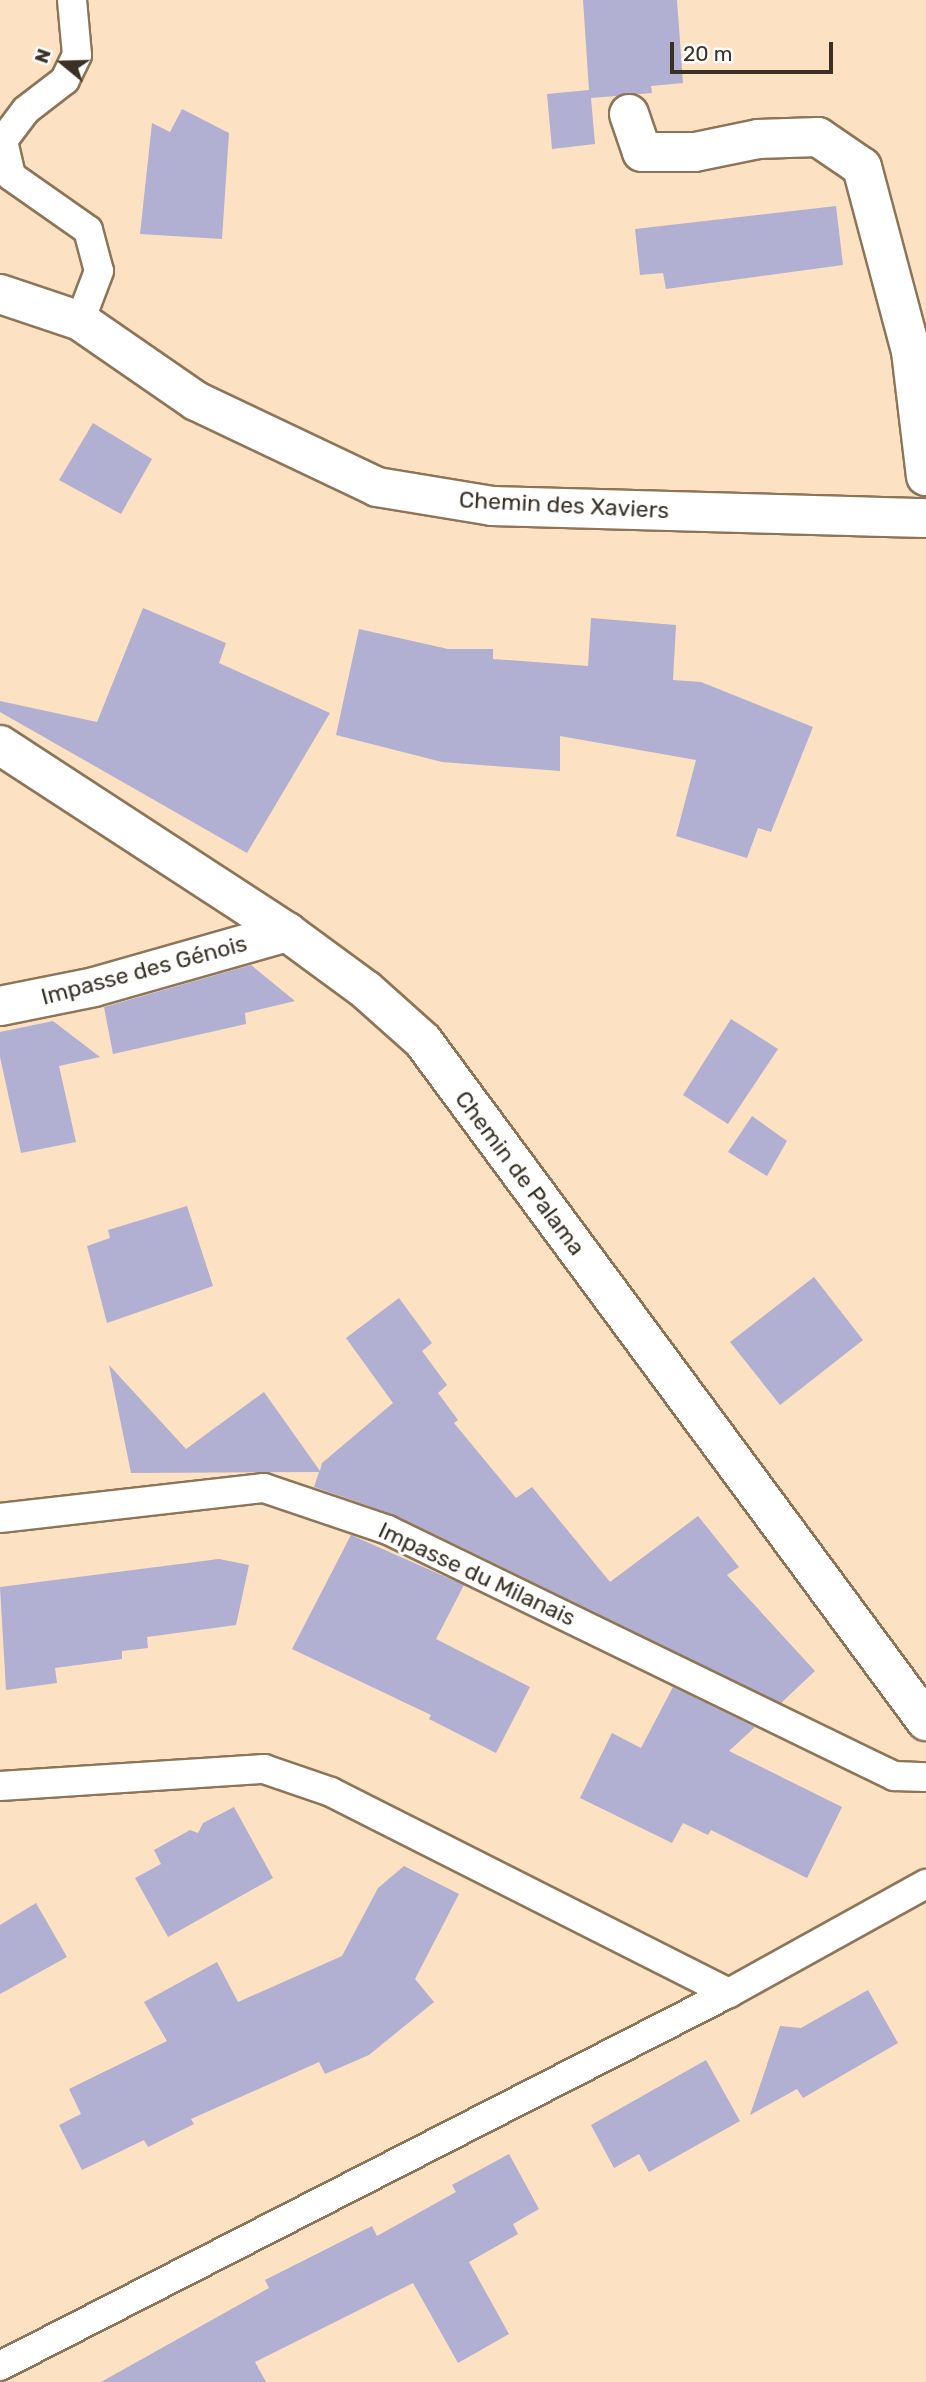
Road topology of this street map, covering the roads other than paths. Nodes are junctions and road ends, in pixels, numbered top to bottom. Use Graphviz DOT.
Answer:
graph roads {
  1 [pos="72,0"];
  2 [pos="629,114"];
  3 [pos="0,294"];
  4 [pos="80,321"];
  5 [pos="926,476"];
  6 [pos="926,518"];
  7 [pos="0,745"];
  8 [pos="287,932"];
  9 [pos="0,1006"];
  10 [pos="0,1518"];
  11 [pos="926,1721"];
  12 [pos="926,1777"];
  13 [pos="0,1786"];
  14 [pos="926,1884"];
  15 [pos="729,1993"];
  16 [pos="0,2366"];
  1 -- 4 [label="lane"];
  2 -- 5 [label="street"];
  3 -- 4 [label="street, Chemin des Xaviers"];
  4 -- 6 [label="street, Chemin des Xaviers"];
  7 -- 8 [label="street, Chemin de Palama"];
  8 -- 9 [label="street, Impasse des Génois"];
  8 -- 11 [label="street, Chemin de Palama"];
  10 -- 12 [label="lane, Impasse du Milanais"];
  13 -- 15 [label="lane"];
  14 -- 15 [label="lane"];
  15 -- 16 [label="lane"];
}
